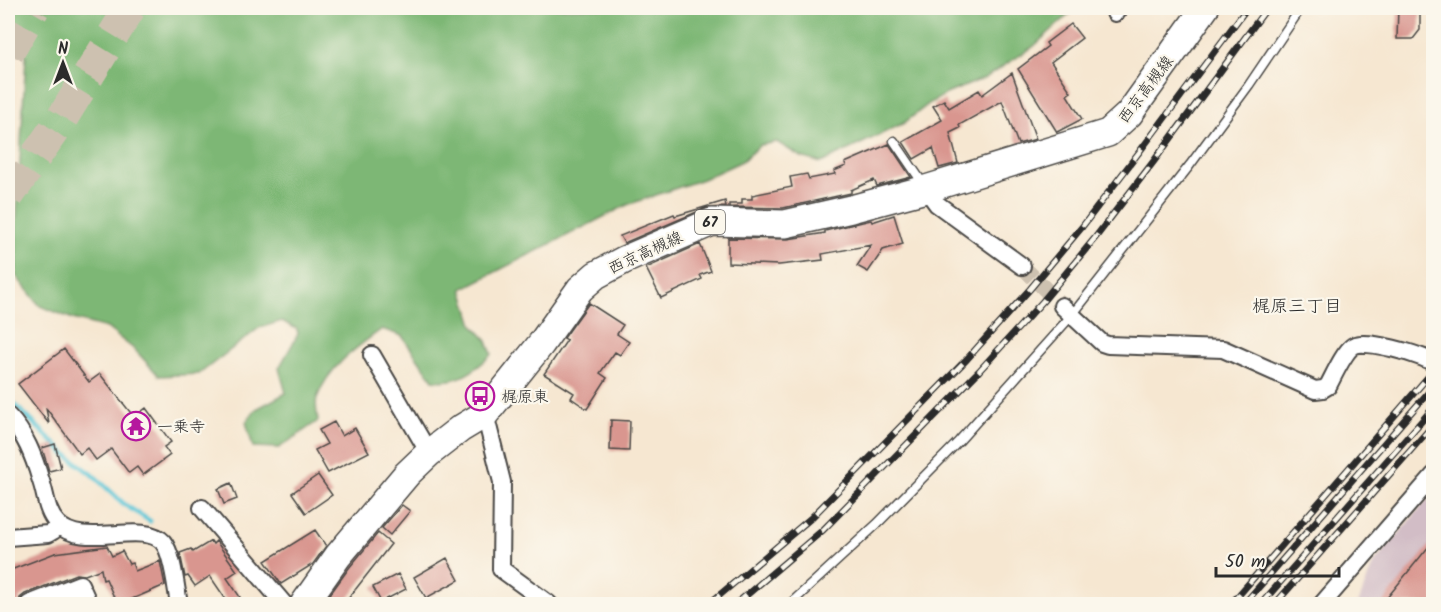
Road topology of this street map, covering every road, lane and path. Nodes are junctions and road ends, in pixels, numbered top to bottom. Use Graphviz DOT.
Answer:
graph roads {
  1 [pos="1205,8"];
  2 [pos="1301,8"];
  3 [pos="894,141"];
  4 [pos="926,189"];
  5 [pos="1022,266"];
  6 [pos="1067,310"];
  7 [pos="372,355"];
  8 [pos="1434,363"];
  9 [pos="485,414"];
  10 [pos="8,416"];
  11 [pos="429,453"];
  12 [pos="1434,475"];
  13 [pos="202,508"];
  14 [pos="59,525"];
  15 [pos="8,537"];
  16 [pos="29,604"];
  17 [pos="89,604"];
  18 [pos="179,604"];
  19 [pos="284,604"];
  20 [pos="304,604"];
  21 [pos="549,604"];
  22 [pos="790,604"];
  23 [pos="1322,604"];
  1 -- 4 [label="main road, 西京高槻線 / 67"];
  2 -- 6 [label="lane"];
  3 -- 4 [label="lane"];
  4 -- 5 [label="street"];
  4 -- 9 [label="main road, 西京高槻線 / 67"];
  6 -- 8 [label="street"];
  6 -- 22 [label="lane"];
  7 -- 11 [label="street"];
  9 -- 11 [label="main road, 西京高槻線 / 67"];
  9 -- 21 [label="street"];
  10 -- 14 [label="street"];
  11 -- 20 [label="main road, 西京高槻線 / 67"];
  12 -- 23 [label="street"];
  13 -- 19 [label="street"];
  14 -- 15 [label="street"];
  14 -- 18 [label="street"];
  16 -- 17 [label="street"];
}
